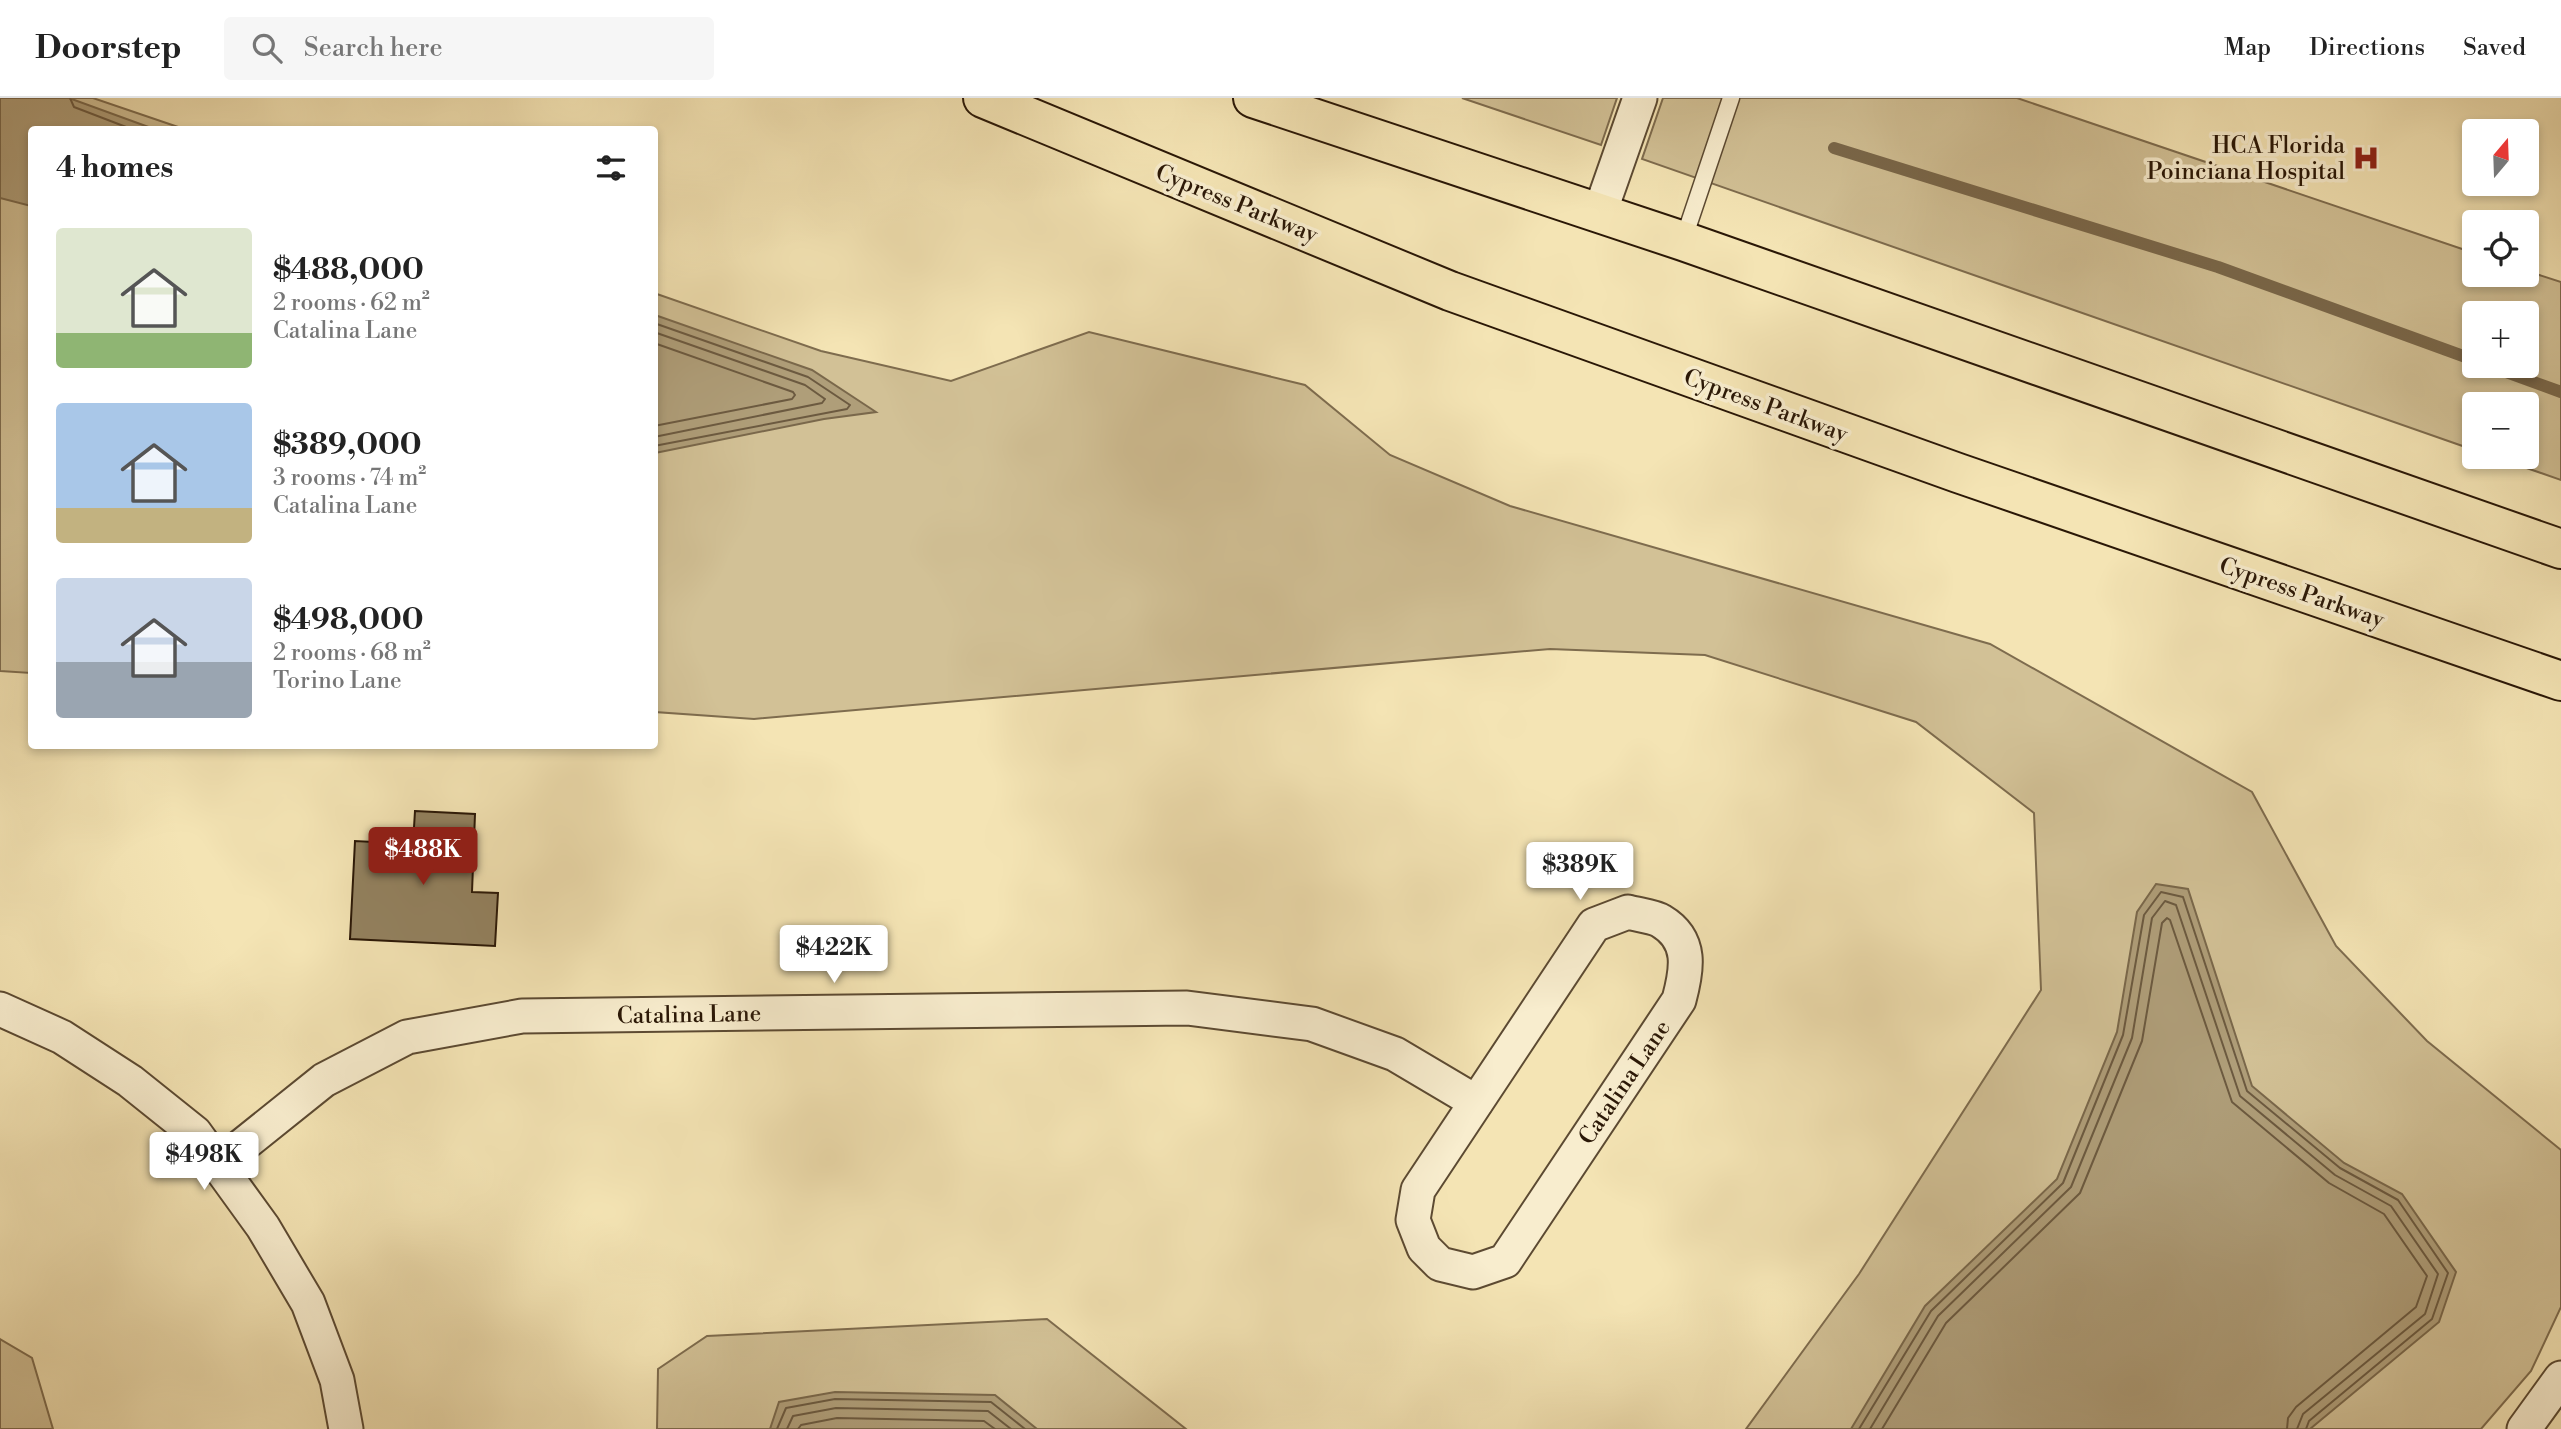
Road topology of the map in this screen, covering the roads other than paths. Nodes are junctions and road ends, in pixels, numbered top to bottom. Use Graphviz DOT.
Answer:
graph roads {
  1 [pos="983,98"];
  2 [pos="1253,98"];
  3 [pos="1640,98"];
  4 [pos="1731,98"];
  5 [pos="1600,215"];
  6 [pos="1683,241"];
  7 [pos="2561,549"];
  8 [pos="2561,681"];
  9 [pos="0,1009"];
  10 [pos="1476,1102"];
  11 [pos="218,1165"];
  12 [pos="2561,1378"];
  13 [pos="346,1429"];
  14 [pos="2524,1429"];
  1 -- 8 [label="main road, Cypress Parkway"];
  2 -- 5 [label="main road"];
  3 -- 5 [label="street"];
  4 -- 6 [label="lane"];
  5 -- 6 [label="main road"];
  6 -- 7 [label="main road"];
  9 -- 11 [label="street"];
  10 -- 10 [label="street, Catalina Lane"];
  10 -- 11 [label="street, Catalina Lane"];
  11 -- 13 [label="street"];
  12 -- 14 [label="street"];
}
